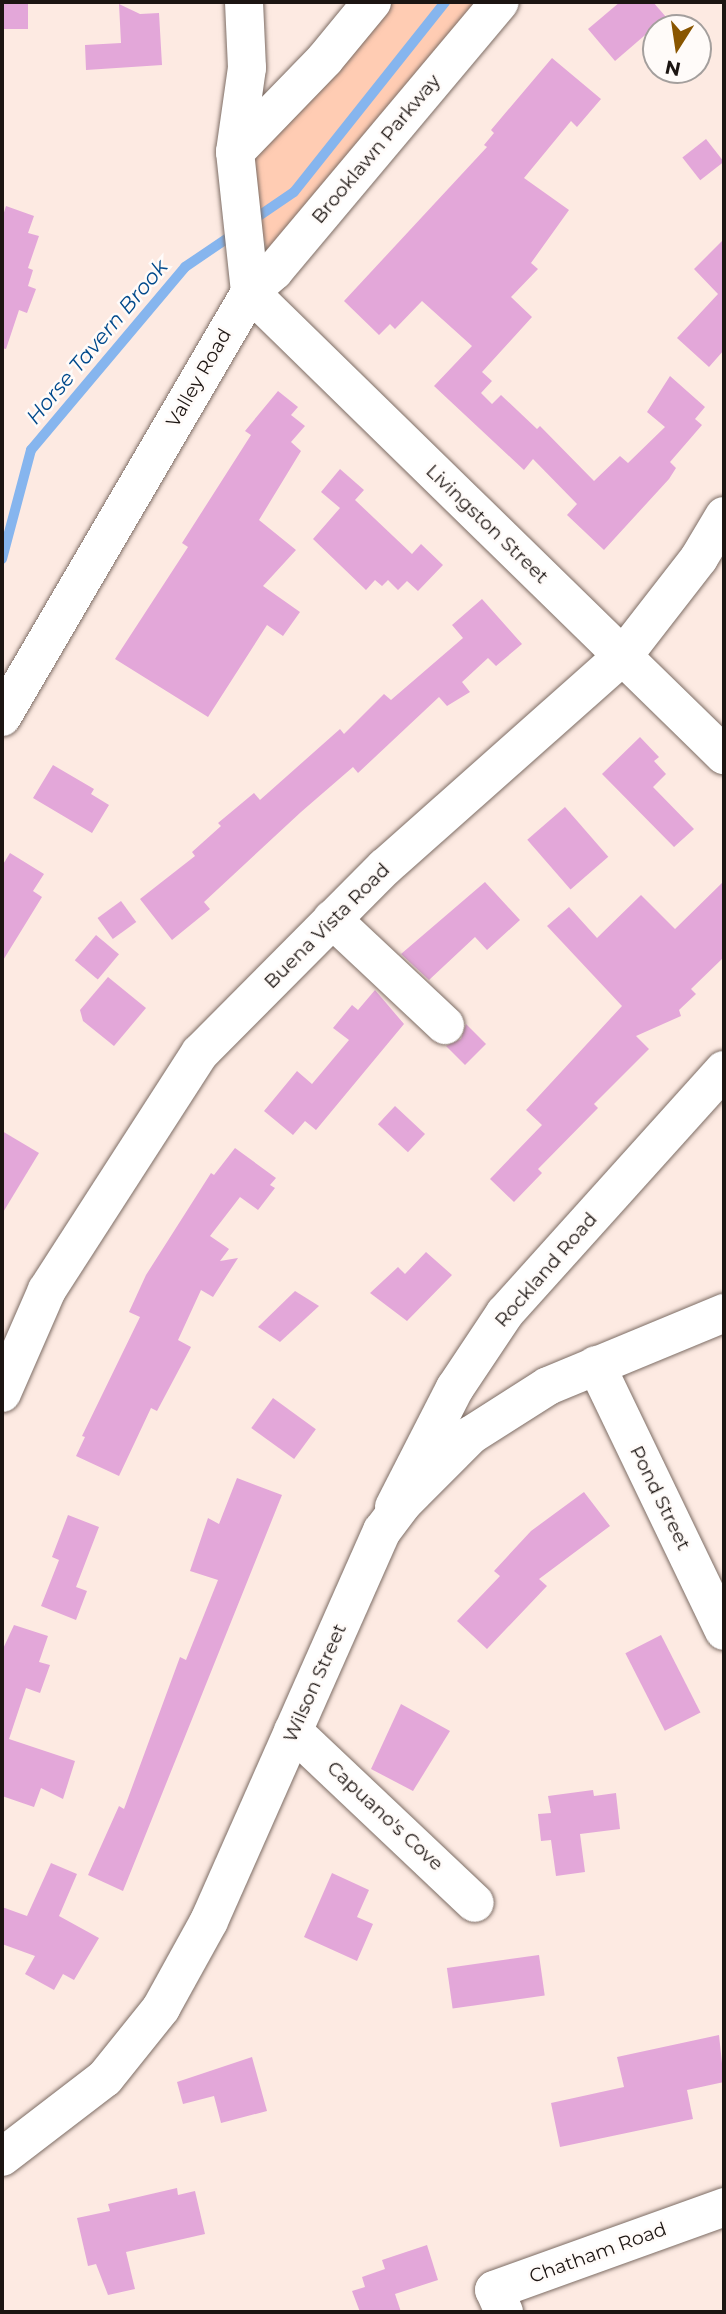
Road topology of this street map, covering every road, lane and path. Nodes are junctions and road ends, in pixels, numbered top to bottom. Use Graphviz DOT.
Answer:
graph roads {
  1 [pos="244,2"];
  2 [pos="372,2"];
  3 [pos="500,2"];
  4 [pos="235,152"];
  5 [pos="250,292"];
  6 [pos="724,516"];
  7 [pos="623,656"];
  8 [pos="2,717"];
  9 [pos="724,755"];
  10 [pos="332,919"];
  11 [pos="445,1025"];
  12 [pos="724,1070"];
  13 [pos="724,1313"];
  14 [pos="596,1365"];
  15 [pos="2,1393"];
  16 [pos="382,1531"];
  17 [pos="724,1631"];
  18 [pos="293,1731"];
  19 [pos="475,1903"];
  20 [pos="2,2157"];
  21 [pos="724,2207"];
  22 [pos="504,2312"];
  1 -- 4 [label="street"];
  2 -- 4 [label="street"];
  3 -- 5 [label="street, Brooklawn Parkway"];
  4 -- 5 [label="street"];
  5 -- 7 [label="street, Livingston Street"];
  5 -- 8 [label="street, Valley Road"];
  6 -- 7 [label="street, Buena Vista Road"];
  7 -- 9 [label="street, Livingston Street"];
  7 -- 10 [label="street, Buena Vista Road"];
  10 -- 11 [label="street"];
  10 -- 15 [label="street, Buena Vista Road"];
  12 -- 16 [label="street, Rockland Road"];
  13 -- 14 [label="street, Wilson Street"];
  14 -- 16 [label="street, Wilson Street"];
  14 -- 17 [label="street, Pond Street"];
  16 -- 18 [label="street, Wilson Street"];
  18 -- 19 [label="street, Capuano's Cove"];
  18 -- 20 [label="street, Wilson Street"];
  21 -- 22 [label="street, Chatham Road"];
}
